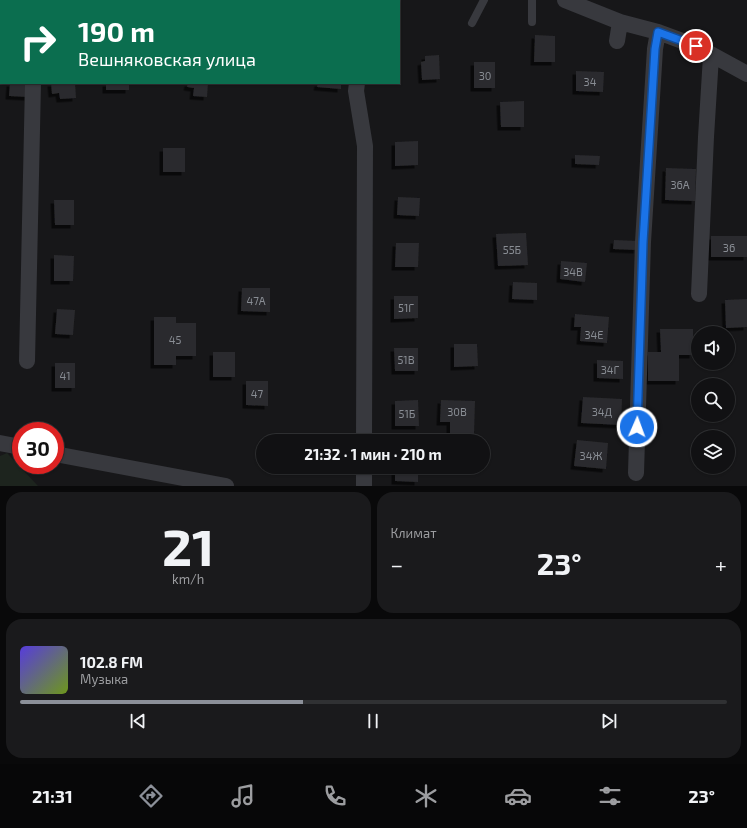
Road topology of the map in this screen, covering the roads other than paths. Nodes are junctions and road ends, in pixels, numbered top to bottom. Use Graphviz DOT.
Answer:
graph roads {
  1 [pos="484,0"];
  2 [pos="532,0"];
  3 [pos="565,0"];
  4 [pos="532,22"];
  5 [pos="620,22"];
  6 [pos="472,23"];
  7 [pos="658,32"];
  8 [pos="617,41"];
  9 [pos="711,56"];
  10 [pos="747,74"];
  11 [pos="33,84"];
  12 [pos="357,84"];
  13 [pos="699,294"];
  14 [pos="27,361"];
  15 [pos="364,434"];
  16 [pos="0,443"];
  17 [pos="12,445"];
  18 [pos="64,456"];
  19 [pos="636,473"];
  20 [pos="364,474"];
  21 [pos="226,486"];
  22 [pos="364,486"];
  1 -- 6 [label="lane"];
  2 -- 4 [label="lane"];
  3 -- 5 [label="street"];
  5 -- 7 [label="street"];
  5 -- 8 [label="street"];
  7 -- 9 [label="street"];
  7 -- 19 [label="street"];
  9 -- 10 [label="street"];
  9 -- 13 [label="street"];
  11 -- 14 [label="street"];
  12 -- 15 [label="street"];
  16 -- 17 [label="street"];
  18 -- 21 [label="street"];
  20 -- 22 [label="street"];
}
